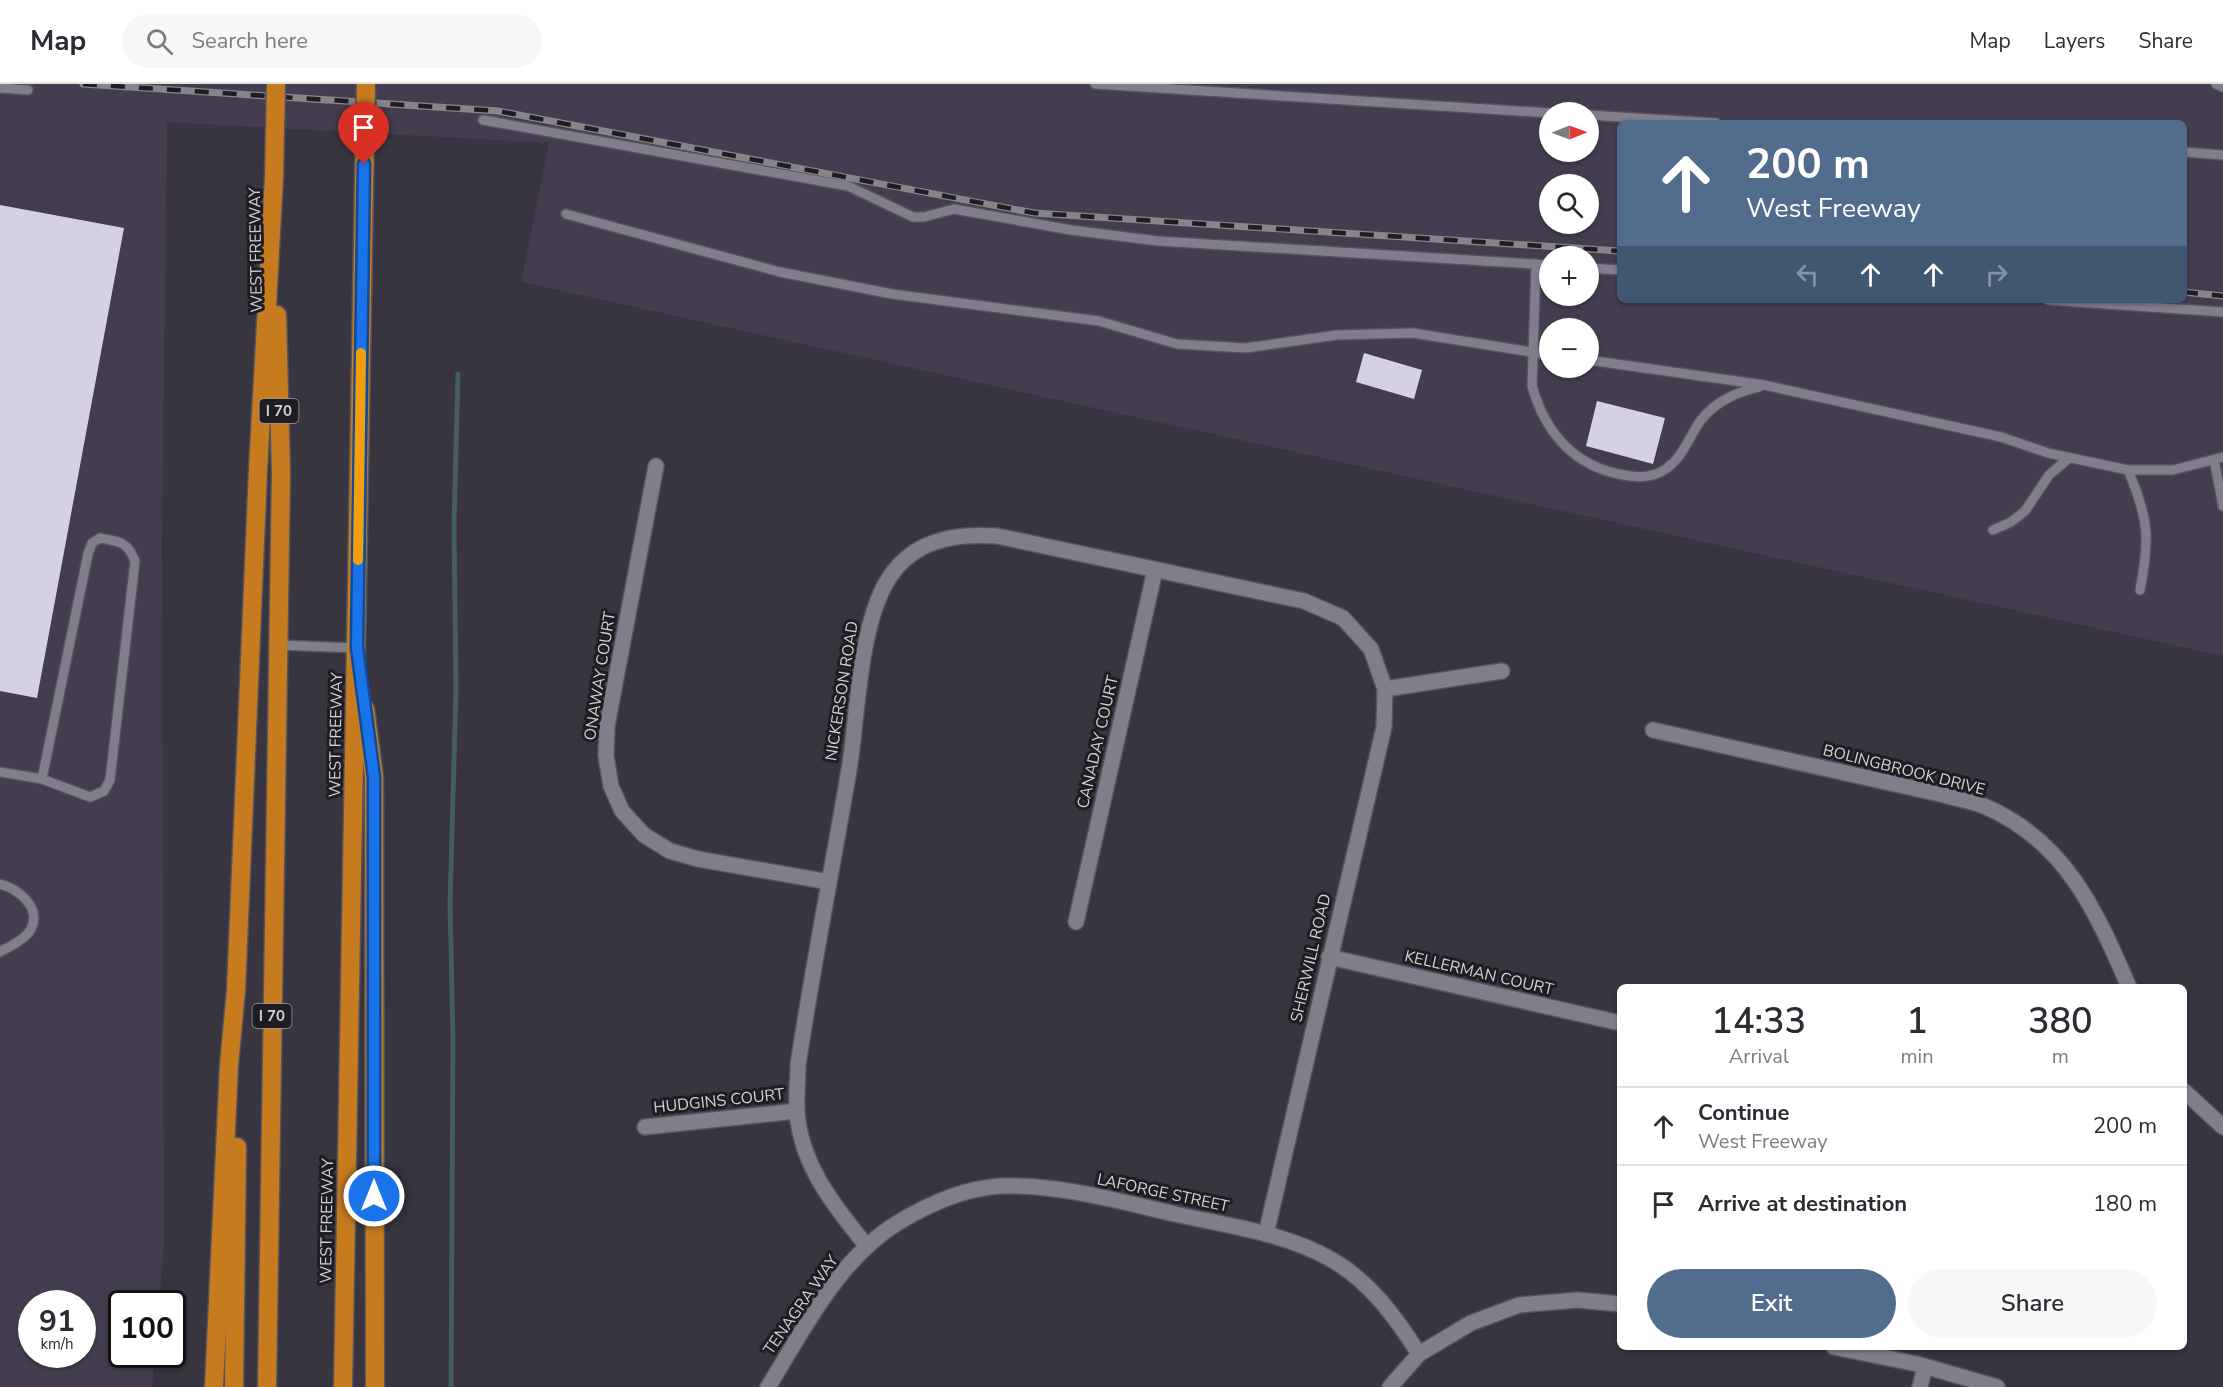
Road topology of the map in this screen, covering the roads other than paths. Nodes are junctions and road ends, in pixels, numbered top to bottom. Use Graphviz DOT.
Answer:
graph roads {
  1 [pos="276,84"];
  2 [pos="366,84"];
  3 [pos="1095,84"];
  4 [pos="2216,84"];
  5 [pos="2223,87"];
  6 [pos="0,88"];
  7 [pos="28,90"];
  8 [pos="1539,111"];
  9 [pos="1599,116"];
  10 [pos="483,120"];
  11 [pos="1668,120"];
  12 [pos="2187,152"];
  13 [pos="2223,155"];
  14 [pos="274,177"];
  15 [pos="566,214"];
  16 [pos="1536,264"];
  17 [pos="1539,264"];
  18 [pos="1599,269"];
  19 [pos="1617,270"];
  20 [pos="2092,303"];
  21 [pos="2223,312"];
  22 [pos="1532,352"];
  23 [pos="1539,353"];
  24 [pos="1599,362"];
  25 [pos="1764,386"];
  26 [pos="2069,458"];
  27 [pos="2218,459"];
  28 [pos="656,466"];
  29 [pos="2128,470"];
  30 [pos="2223,506"];
  31 [pos="1993,530"];
  32 [pos="1155,570"];
  33 [pos="2140,590"];
  34 [pos="277,645"];
  35 [pos="357,648"];
  36 [pos="1502,671"];
  37 [pos="1385,689"];
  38 [pos="1653,730"];
  39 [pos="0,772"];
  40 [pos="42,779"];
  41 [pos="829,882"];
  42 [pos="0,884"];
  43 [pos="1076,922"];
  44 [pos="0,952"];
  45 [pos="1329,957"];
  46 [pos="2128,984"];
  47 [pos="236,990"];
  48 [pos="1617,1022"];
  49 [pos="2187,1094"];
  50 [pos="797,1111"];
  51 [pos="645,1127"];
  52 [pos="2223,1127"];
  53 [pos="1266,1234"];
  54 [pos="866,1245"];
  55 [pos="1617,1304"];
  56 [pos="1848,1350"];
  57 [pos="1419,1354"];
  58 [pos="1924,1366"];
  59 [pos="214,1387"];
  60 [pos="234,1387"];
  61 [pos="267,1387"];
  62 [pos="343,1387"];
  63 [pos="375,1387"];
  64 [pos="768,1387"];
  65 [pos="1390,1387"];
  66 [pos="1920,1387"];
  67 [pos="1997,1387"];
  1 -- 14 [label="highway, WEST FREEWAY / I 70, bridge"];
  2 -- 35 [label="highway, WEST FREEWAY, bridge"];
  3 -- 8 [label="lane"];
  4 -- 5 [label="lane"];
  6 -- 7 [label="lane"];
  9 -- 11 [label="lane"];
  10 -- 16 [label="lane"];
  12 -- 13 [label="lane"];
  14 -- 34 [label="highway, WEST FREEWAY / I 70"];
  14 -- 47 [label="highway"];
  15 -- 22 [label="lane"];
  16 -- 17 [label="lane"];
  16 -- 22 [label="lane"];
  18 -- 19 [label="lane"];
  20 -- 21 [label="lane"];
  22 -- 23 [label="lane"];
  22 -- 25 [label="lane"];
  24 -- 25 [label="lane"];
  25 -- 26 [label="lane"];
  26 -- 29 [label="lane"];
  26 -- 31 [label="lane"];
  27 -- 29 [label="lane"];
  27 -- 30 [label="lane"];
  28 -- 41 [label="street, ONAWAY COURT"];
  29 -- 33 [label="lane"];
  32 -- 37 [label="street, NICKERSON ROAD"];
  32 -- 41 [label="street, NICKERSON ROAD"];
  32 -- 43 [label="street, CANADAY COURT"];
  34 -- 35 [label="lane"];
  34 -- 61 [label="highway, WEST FREEWAY / I 70"];
  35 -- 62 [label="highway, WEST FREEWAY"];
  35 -- 63 [label="highway"];
  36 -- 37 [label="street"];
  37 -- 45 [label="street, SHERWILL ROAD"];
  38 -- 46 [label="street, BOLINGBROOK DRIVE"];
  39 -- 40 [label="lane"];
  40 -- 40 [label="lane"];
  41 -- 50 [label="street, NICKERSON ROAD"];
  42 -- 44 [label="lane"];
  45 -- 48 [label="street, KELLERMAN COURT"];
  45 -- 53 [label="street, SHERWILL ROAD"];
  47 -- 59 [label="highway"];
  47 -- 60 [label="highway"];
  49 -- 52 [label="street"];
  50 -- 51 [label="street, HUDGINS COURT"];
  50 -- 54 [label="street, NICKERSON ROAD"];
  53 -- 54 [label="street, LAFORGE STREET"];
  53 -- 57 [label="street, LAFORGE STREET"];
  54 -- 64 [label="street, TENAGRA WAY"];
  55 -- 57 [label="street"];
  56 -- 58 [label="street"];
  57 -- 65 [label="street"];
  58 -- 66 [label="street"];
  58 -- 67 [label="street"];
}
